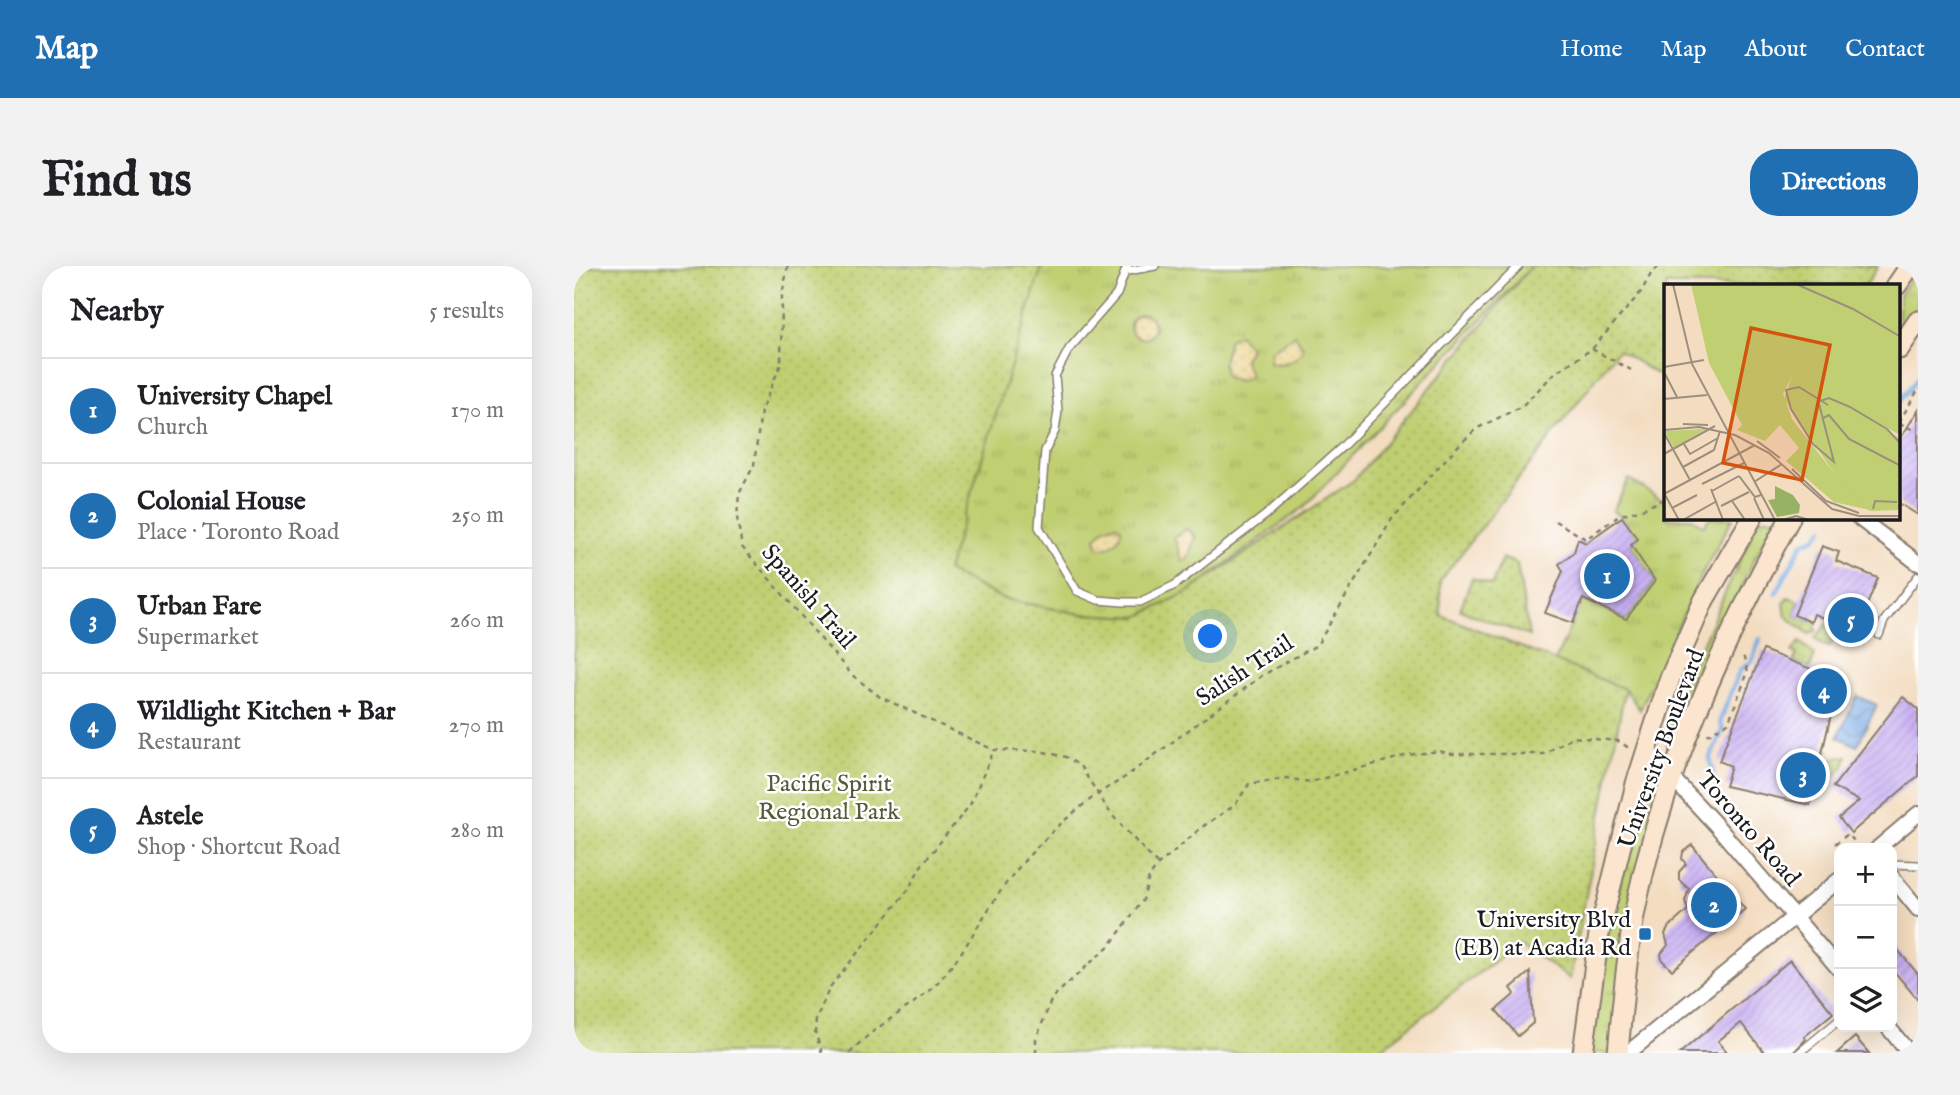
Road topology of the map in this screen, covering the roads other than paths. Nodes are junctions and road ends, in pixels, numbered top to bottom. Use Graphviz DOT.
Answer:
graph roads {
  1 [pos="1155,266"];
  2 [pos="1519,266"];
  3 [pos="1910,266"];
  4 [pos="1127,269"];
  5 [pos="1898,284"];
  6 [pos="1918,321"];
  7 [pos="1900,348"];
  8 [pos="1751,520"];
  9 [pos="1789,520"];
  10 [pos="1862,520"];
  11 [pos="1918,563"];
  12 [pos="1918,576"];
  13 [pos="1879,635"];
  14 [pos="1639,751"];
  15 [pos="1672,777"];
  16 [pos="1918,814"];
  17 [pos="1884,843"];
  18 [pos="1897,864"];
  19 [pos="1918,865"];
  20 [pos="1897,883"];
  21 [pos="1834,884"];
  22 [pos="1918,909"];
  23 [pos="1793,916"];
  24 [pos="1834,963"];
  25 [pos="1834,1024"];
  26 [pos="1892,1032"];
  27 [pos="1584,1053"];
  28 [pos="1618,1053"];
  29 [pos="1628,1053"];
  30 [pos="1800,1053"];
  31 [pos="1909,1053"];
  1 -- 4 [label="lane"];
  2 -- 4 [label="lane"];
  3 -- 5 [label="main road"];
  6 -- 7 [label="main road"];
  8 -- 14 [label="main road, University Boulevard"];
  9 -- 15 [label="main road, University Boulevard"];
  10 -- 11 [label="street"];
  12 -- 13 [label="lane"];
  14 -- 15 [label="street, Toronto Road"];
  14 -- 27 [label="main road, University Boulevard"];
  15 -- 23 [label="street, Toronto Road"];
  15 -- 28 [label="main road, University Boulevard"];
  16 -- 17 [label="street"];
  18 -- 19 [label="lane"];
  20 -- 22 [label="street"];
  21 -- 23 [label="street"];
  23 -- 24 [label="street, Toronto Road"];
  23 -- 29 [label="street"];
  25 -- 30 [label="lane"];
  26 -- 31 [label="street"];
}
